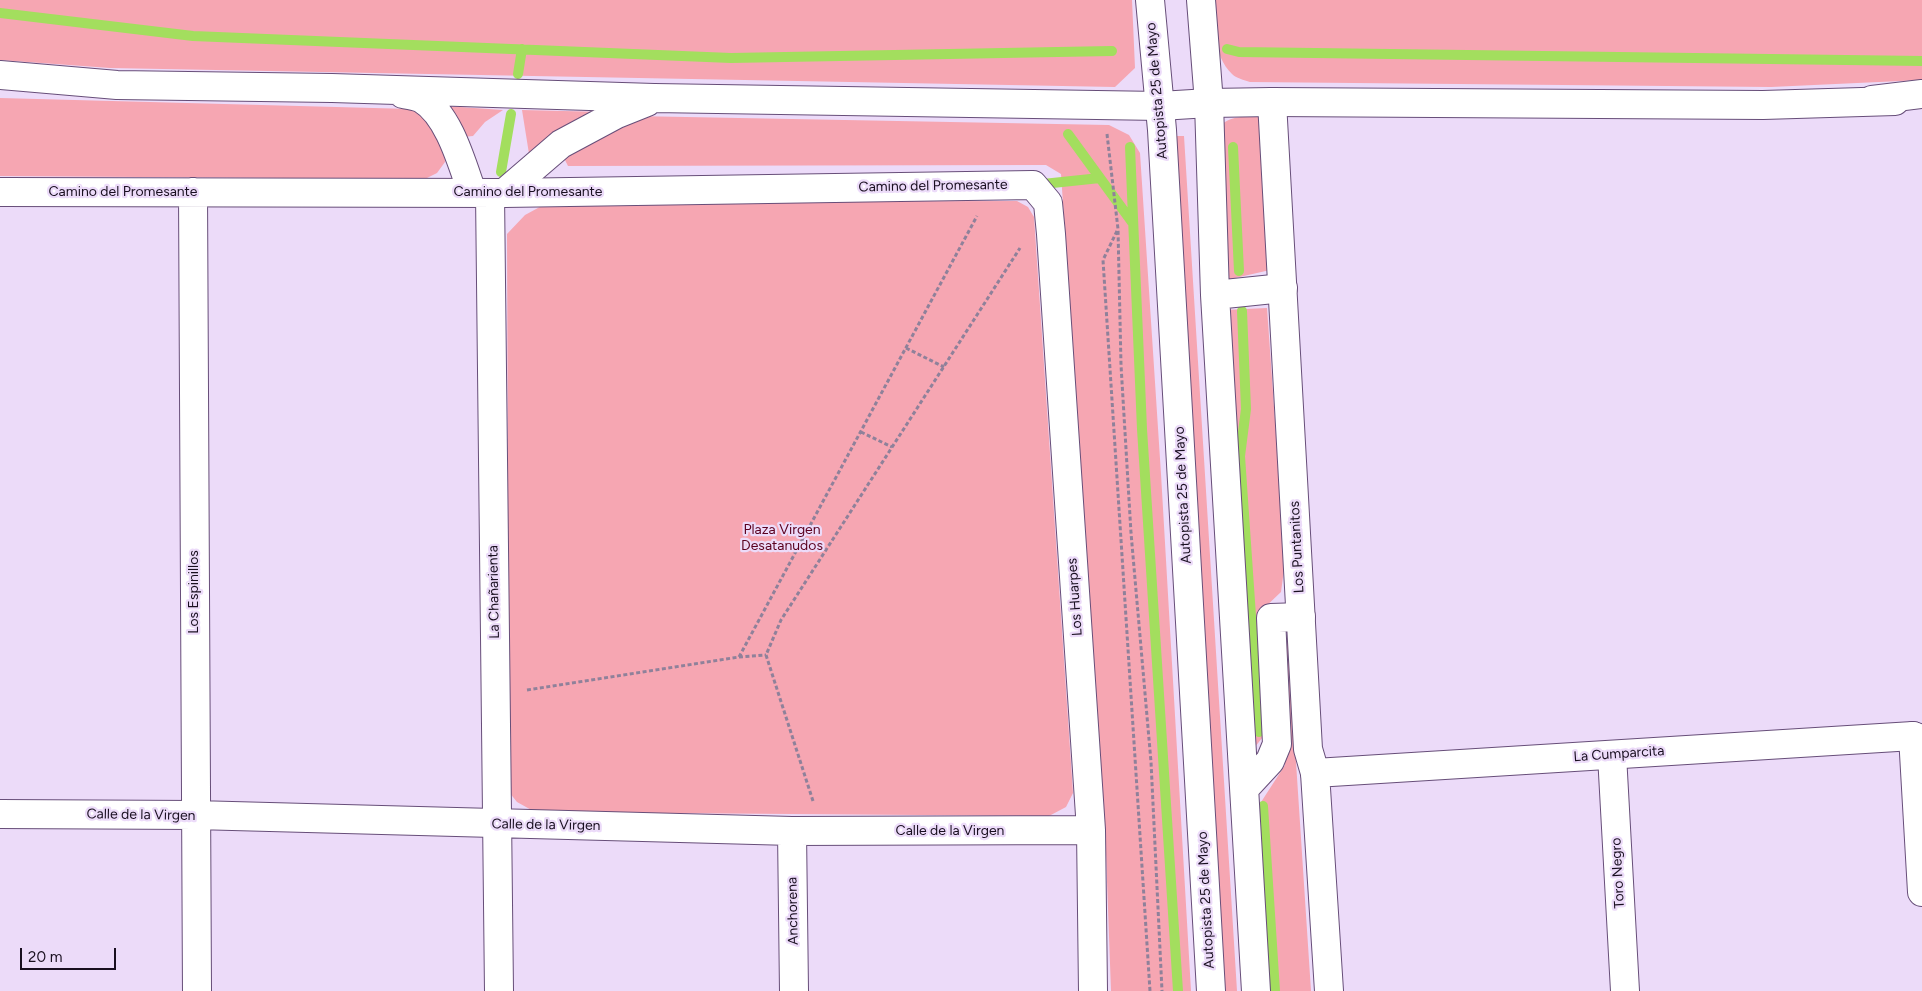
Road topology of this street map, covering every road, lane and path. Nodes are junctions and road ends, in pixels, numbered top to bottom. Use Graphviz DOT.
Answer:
graph roads {
  1 [pos="1150,0"];
  2 [pos="1201,0"];
  3 [pos="0,75"];
  4 [pos="390,90"];
  5 [pos="1922,94"];
  6 [pos="654,98"];
  7 [pos="1872,100"];
  8 [pos="1922,101"];
  9 [pos="1272,102"];
  10 [pos="1209,103"];
  11 [pos="1160,106"];
  12 [pos="1107,131"];
  13 [pos="0,192"];
  14 [pos="192,192"];
  15 [pos="489,193"];
  16 [pos="1048,203"];
  17 [pos="968,213"];
  18 [pos="1118,229"];
  19 [pos="1019,239"];
  20 [pos="1021,247"];
  21 [pos="1022,257"];
  22 [pos="1283,288"];
  23 [pos="1215,295"];
  24 [pos="906,348"];
  25 [pos="944,367"];
  26 [pos="861,432"];
  27 [pos="892,447"];
  28 [pos="803,539"];
  29 [pos="826,550"];
  30 [pos="1301,617"];
  31 [pos="766,655"];
  32 [pos="739,657"];
  33 [pos="519,691"];
  34 [pos="1918,737"];
  35 [pos="1612,755"];
  36 [pos="1315,773"];
  37 [pos="1245,788"];
  38 [pos="803,802"];
  39 [pos="0,814"];
  40 [pos="195,815"];
  41 [pos="497,823"];
  42 [pos="1091,830"];
  43 [pos="792,831"];
  44 [pos="1922,892"];
  45 [pos="197,991"];
  46 [pos="499,991"];
  47 [pos="794,991"];
  48 [pos="1093,991"];
  49 [pos="1150,991"];
  50 [pos="1162,991"];
  51 [pos="1211,991"];
  52 [pos="1256,991"];
  53 [pos="1329,991"];
  54 [pos="1625,991"];
  1 -- 11 [label="main road, Autopista 25 de Mayo"];
  2 -- 10 [label="main road"];
  3 -- 4 [label="main road"];
  4 -- 6 [label="main road"];
  4 -- 15 [label="main road"];
  5 -- 7 [label="main road"];
  6 -- 11 [label="main road"];
  6 -- 15 [label="main road"];
  7 -- 8 [label="main road"];
  7 -- 9 [label="main road"];
  9 -- 10 [label="main road"];
  9 -- 22 [label="main road, Los Puntanitos"];
  10 -- 11 [label="main road"];
  10 -- 23 [label="main road"];
  11 -- 51 [label="main road, Autopista 25 de Mayo"];
  12 -- 18 [label="path"];
  13 -- 14 [label="main road, Camino del Promesante"];
  14 -- 15 [label="main road, Camino del Promesante"];
  14 -- 40 [label="main road, Los Espinillos"];
  15 -- 16 [label="main road, Camino del Promesante"];
  15 -- 41 [label="main road, La Chañarienta"];
  16 -- 42 [label="main road, Los Huarpes"];
  17 -- 24 [label="path"];
  18 -- 49 [label="path"];
  18 -- 50 [label="path"];
  19 -- 20 [label="path"];
  20 -- 21 [label="path"];
  20 -- 25 [label="path"];
  22 -- 23 [label="main road"];
  22 -- 30 [label="main road, Los Puntanitos"];
  23 -- 37 [label="main road"];
  24 -- 25 [label="path"];
  24 -- 26 [label="path"];
  25 -- 27 [label="path"];
  26 -- 27 [label="path"];
  26 -- 28 [label="path"];
  27 -- 29 [label="path"];
  28 -- 29 [label="path"];
  28 -- 32 [label="path"];
  29 -- 31 [label="path"];
  30 -- 36 [label="main road, Los Puntanitos"];
  30 -- 37 [label="main road"];
  31 -- 32 [label="path"];
  31 -- 38 [label="path"];
  32 -- 33 [label="path"];
  34 -- 35 [label="main road, La Cumparcita"];
  34 -- 44 [label="main road"];
  35 -- 36 [label="main road, La Cumparcita"];
  35 -- 54 [label="main road, Toro Negro"];
  36 -- 53 [label="main road, Los Puntanitos"];
  37 -- 52 [label="main road"];
  39 -- 40 [label="main road, Calle de la Virgen"];
  40 -- 41 [label="main road, Calle de la Virgen"];
  40 -- 45 [label="main road, Los Espinillos"];
  41 -- 43 [label="main road, Calle de la Virgen"];
  41 -- 46 [label="main road, La Chañarienta"];
  42 -- 43 [label="main road, Calle de la Virgen"];
  42 -- 48 [label="main road, Los Huarpes"];
  43 -- 47 [label="main road, Anchorena"];
}
